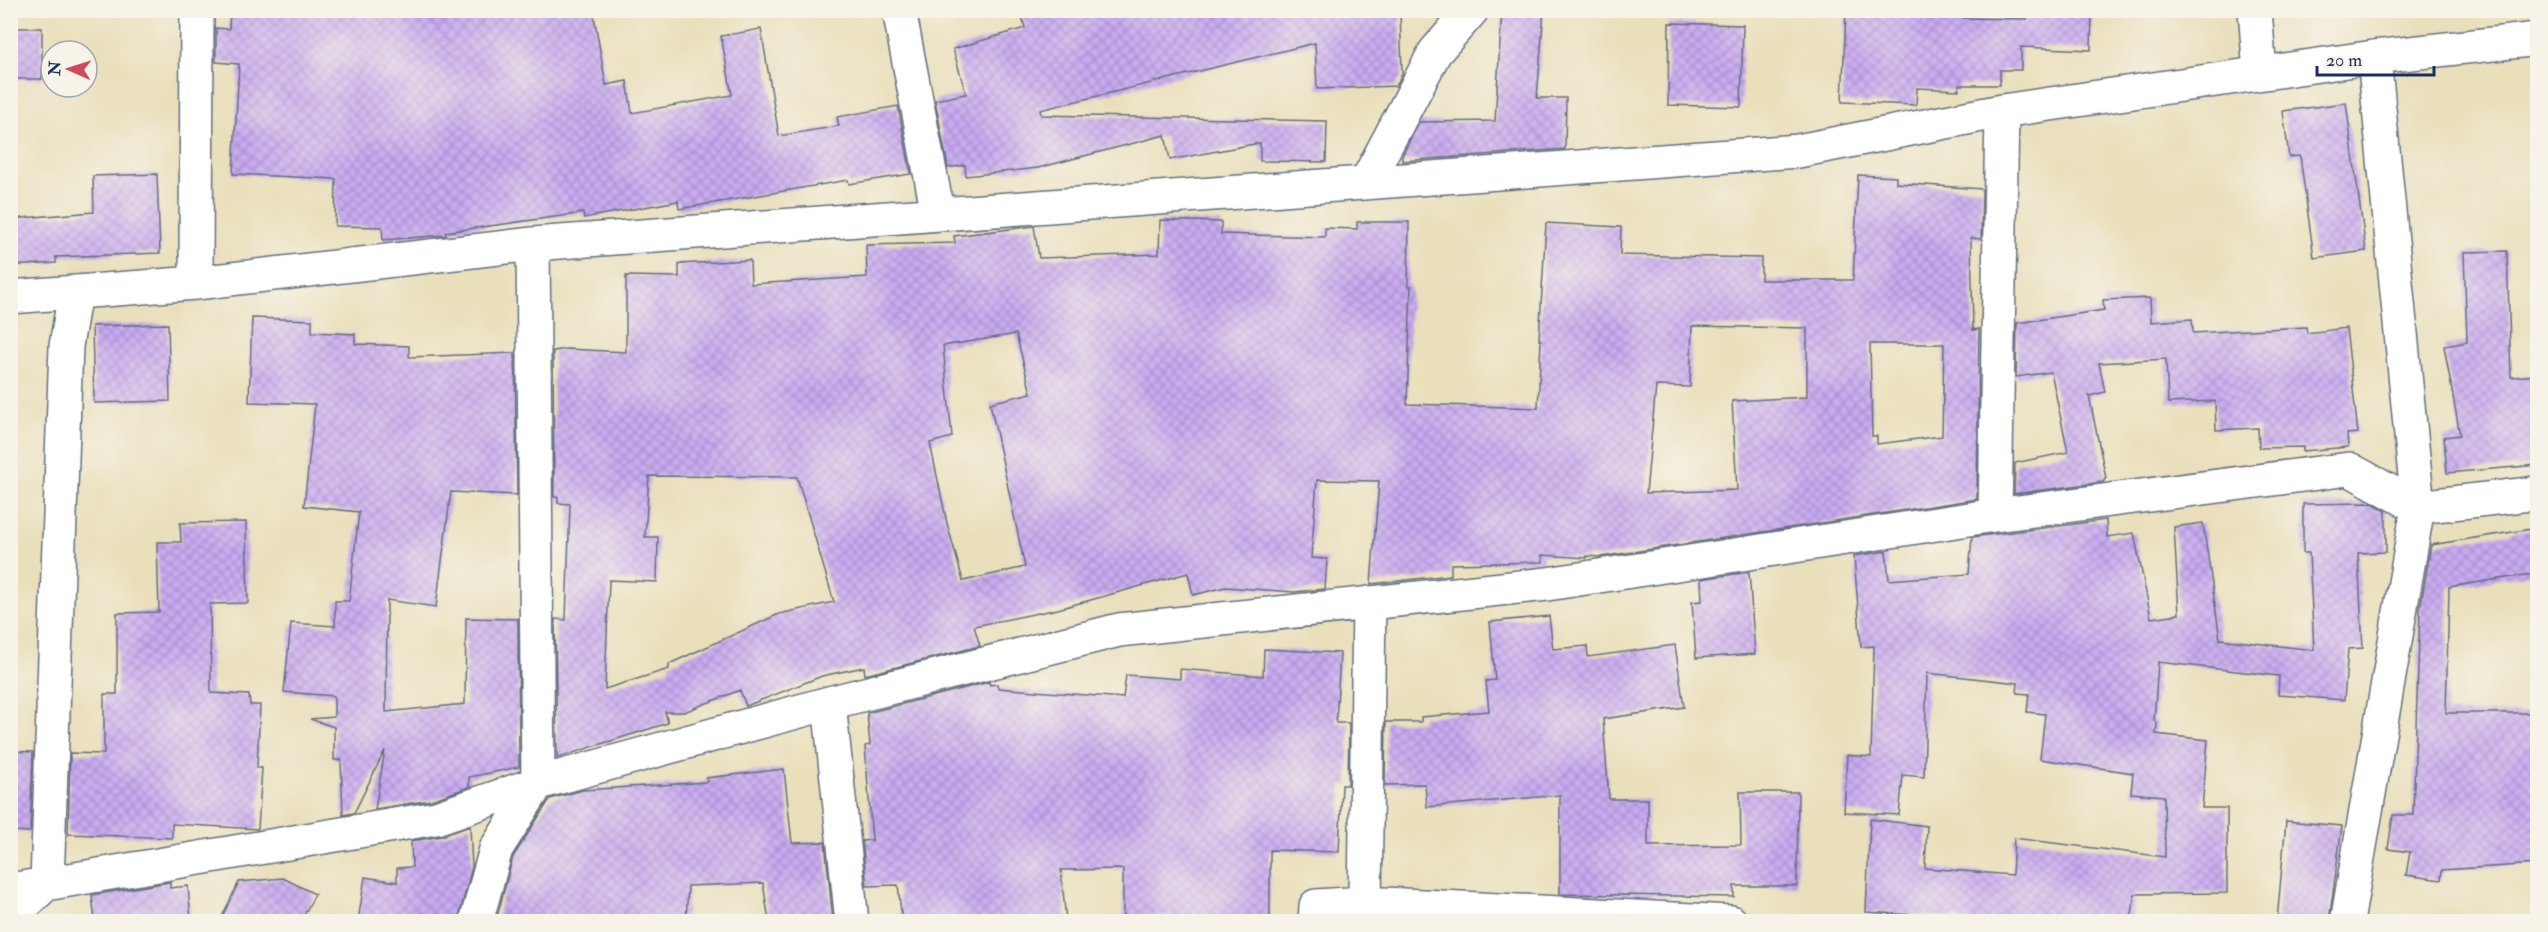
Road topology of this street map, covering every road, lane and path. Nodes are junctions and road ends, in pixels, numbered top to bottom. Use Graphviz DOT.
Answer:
graph roads {
  1 [pos="197,10"];
  2 [pos="899,10"];
  3 [pos="1472,10"];
  4 [pos="2255,10"];
  5 [pos="2538,39"];
  6 [pos="2374,57"];
  7 [pos="2260,73"];
  8 [pos="2002,111"];
  9 [pos="1366,183"];
  10 [pos="938,214"];
  11 [pos="533,244"];
  12 [pos="196,283"];
  13 [pos="75,292"];
  14 [pos="10,297"];
  15 [pos="2538,493"];
  16 [pos="2418,507"];
  17 [pos="1995,515"];
  18 [pos="1369,603"];
  19 [pos="830,703"];
  20 [pos="538,783"];
  21 [pos="47,883"];
  22 [pos="10,890"];
  23 [pos="1365,903"];
  24 [pos="12,921"];
  25 [pos="476,921"];
  26 [pos="852,921"];
  27 [pos="1315,921"];
  28 [pos="1724,921"];
  29 [pos="2347,921"];
  1 -- 12 [label="street"];
  2 -- 10 [label="street"];
  3 -- 9 [label="street"];
  4 -- 7 [label="street"];
  5 -- 6 [label="street"];
  6 -- 7 [label="street"];
  6 -- 16 [label="street"];
  7 -- 8 [label="street"];
  8 -- 9 [label="street"];
  8 -- 17 [label="street"];
  9 -- 10 [label="street"];
  10 -- 11 [label="street"];
  11 -- 12 [label="street"];
  11 -- 20 [label="street"];
  12 -- 13 [label="street"];
  13 -- 14 [label="street"];
  13 -- 21 [label="street"];
  15 -- 16 [label="street"];
  16 -- 17 [label="street"];
  16 -- 29 [label="street"];
  17 -- 18 [label="street"];
  18 -- 19 [label="street"];
  18 -- 23 [label="street"];
  19 -- 20 [label="street"];
  19 -- 26 [label="street"];
  20 -- 21 [label="street"];
  20 -- 25 [label="street"];
  21 -- 22 [label="street"];
  21 -- 24 [label="street"];
  23 -- 27 [label="street"];
  23 -- 28 [label="street"];
}
